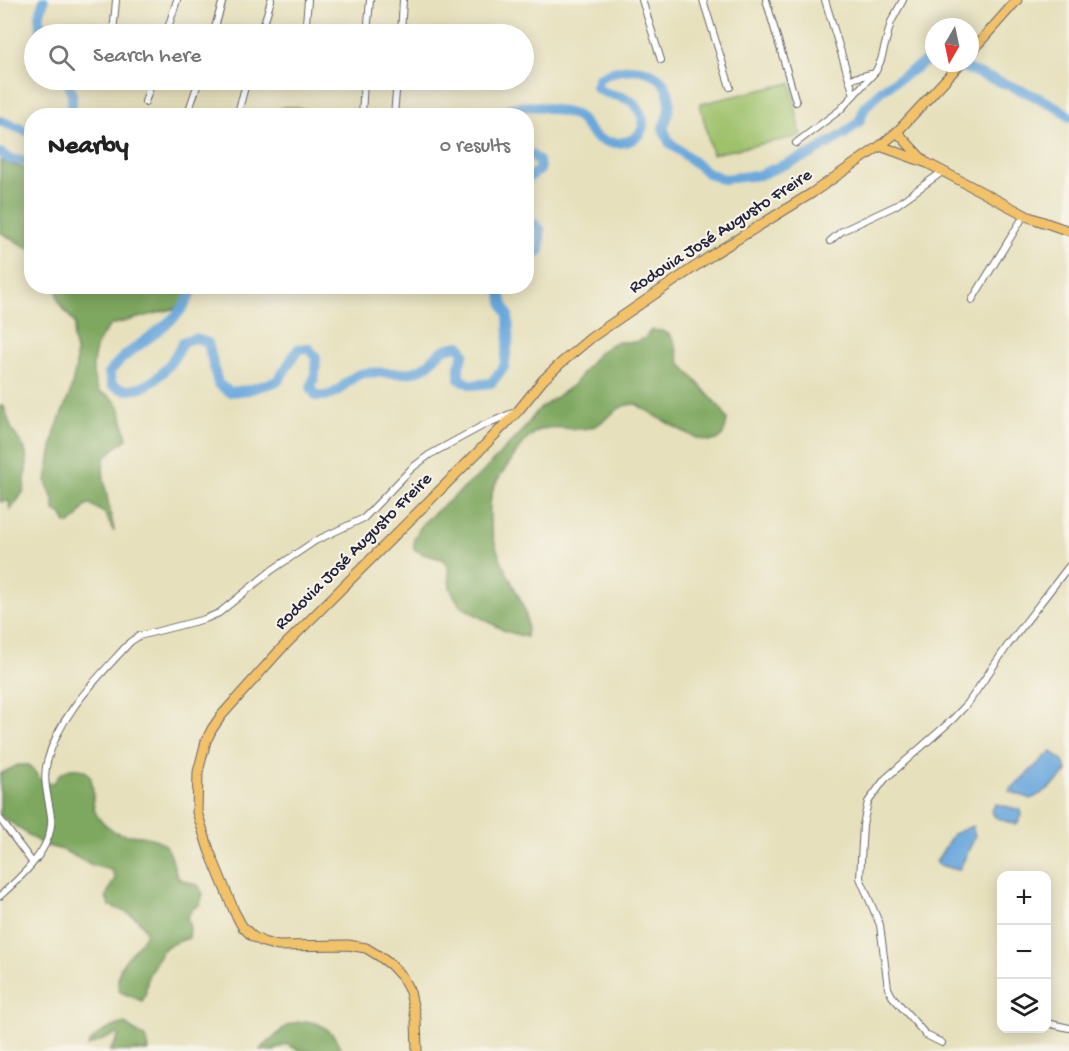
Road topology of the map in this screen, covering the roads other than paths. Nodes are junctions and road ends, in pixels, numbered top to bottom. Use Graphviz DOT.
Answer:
graph roads {
  1 [pos="116,0"];
  2 [pos="177,0"];
  3 [pos="223,0"];
  4 [pos="271,0"];
  5 [pos="308,0"];
  6 [pos="369,0"];
  7 [pos="403,0"];
  8 [pos="642,0"];
  9 [pos="703,0"];
  10 [pos="766,0"];
  11 [pos="825,0"];
  12 [pos="903,0"];
  13 [pos="1017,0"];
  14 [pos="1008,4"];
  15 [pos="114,24"];
  16 [pos="169,24"];
  17 [pos="216,24"];
  18 [pos="264,24"];
  19 [pos="306,24"];
  20 [pos="368,24"];
  21 [pos="402,24"];
  22 [pos="979,41"];
  23 [pos="661,60"];
  24 [pos="952,72"];
  25 [pos="871,74"];
  26 [pos="850,79"];
  27 [pos="730,87"];
  28 [pos="149,90"];
  29 [pos="196,90"];
  30 [pos="245,90"];
  31 [pos="363,90"];
  32 [pos="396,90"];
  33 [pos="854,95"];
  34 [pos="146,102"];
  35 [pos="796,102"];
  36 [pos="190,108"];
  37 [pos="239,108"];
  38 [pos="362,108"];
  39 [pos="395,108"];
  40 [pos="897,132"];
  41 [pos="796,143"];
  42 [pos="880,147"];
  43 [pos="927,164"];
  44 [pos="942,172"];
  45 [pos="1025,214"];
  46 [pos="1069,231"];
  47 [pos="830,241"];
  48 [pos="972,300"];
  49 [pos="518,411"];
  50 [pos="1069,566"];
  51 [pos="0,819"];
  52 [pos="32,862"];
  53 [pos="0,896"];
  54 [pos="1051,1024"];
  55 [pos="1069,1028"];
  56 [pos="942,1044"];
  57 [pos="417,1051"];
  1 -- 15 [label="street"];
  2 -- 16 [label="street"];
  3 -- 17 [label="street"];
  4 -- 18 [label="street"];
  5 -- 19 [label="street"];
  6 -- 20 [label="street"];
  7 -- 21 [label="street"];
  8 -- 23 [label="street"];
  9 -- 27 [label="street"];
  10 -- 35 [label="street"];
  11 -- 26 [label="street"];
  12 -- 25 [label="street"];
  13 -- 14 [label="main road"];
  14 -- 22 [label="main road"];
  24 -- 40 [label="main road, Rodovia José Augusto Freire"];
  25 -- 26 [label="street"];
  25 -- 33 [label="street"];
  26 -- 33 [label="street"];
  28 -- 34 [label="street"];
  29 -- 36 [label="street"];
  30 -- 37 [label="street"];
  31 -- 38 [label="street"];
  32 -- 39 [label="street"];
  33 -- 41 [label="street"];
  40 -- 42 [label="main road, Rodovia José Augusto Freire"];
  40 -- 43 [label="main road"];
  42 -- 43 [label="main road"];
  42 -- 49 [label="main road, Rodovia José Augusto Freire"];
  43 -- 44 [label="main road"];
  44 -- 45 [label="main road"];
  44 -- 47 [label="street"];
  45 -- 46 [label="main road"];
  45 -- 48 [label="street"];
  49 -- 52 [label="street"];
  49 -- 57 [label="main road, Rodovia José Augusto Freire"];
  50 -- 56 [label="street"];
  51 -- 52 [label="street"];
  52 -- 53 [label="street"];
  54 -- 55 [label="street"];
}
